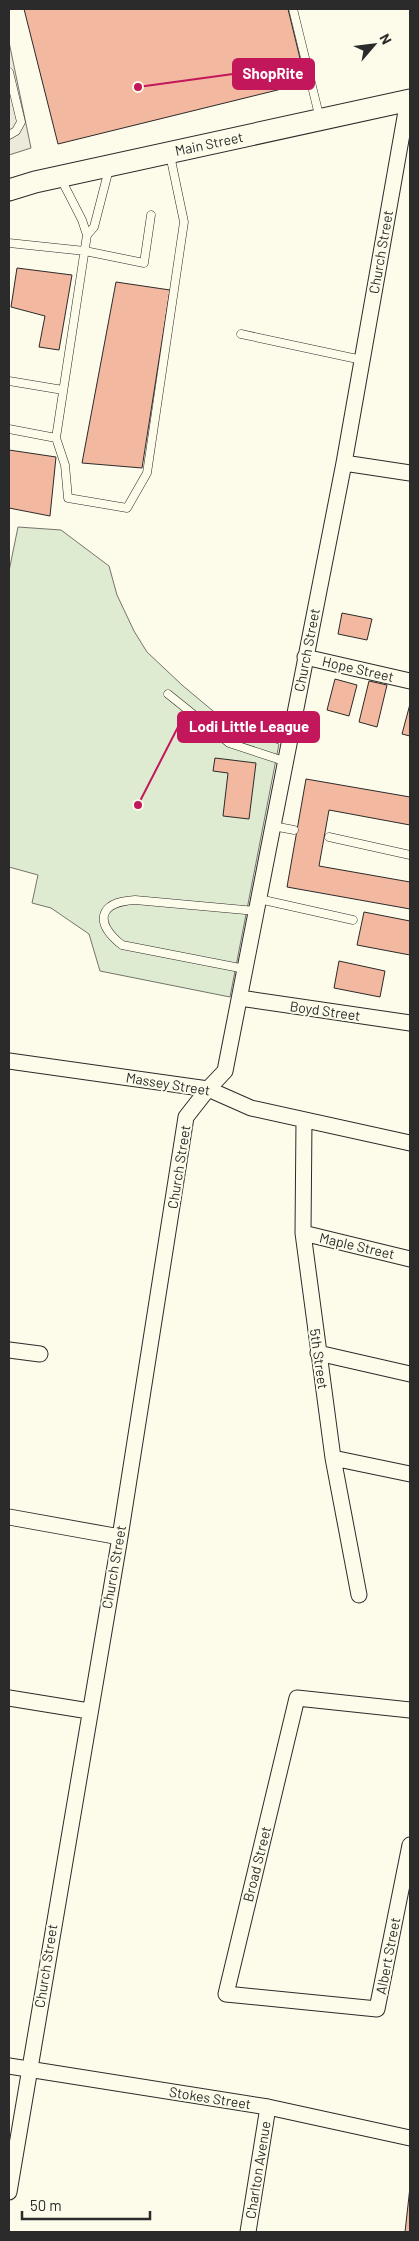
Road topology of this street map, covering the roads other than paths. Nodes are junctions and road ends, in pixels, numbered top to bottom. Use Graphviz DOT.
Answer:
graph roads {
  1 [pos="293,9"];
  2 [pos="9,72"];
  3 [pos="10,86"];
  4 [pos="409,100"];
  5 [pos="320,120"];
  6 [pos="9,135"];
  7 [pos="170,153"];
  8 [pos="110,166"];
  9 [pos="60,177"];
  10 [pos="9,190"];
  11 [pos="151,216"];
  12 [pos="87,235"];
  13 [pos="9,243"];
  14 [pos="85,252"];
  15 [pos="241,334"];
  16 [pos="362,360"];
  17 [pos="9,381"];
  18 [pos="63,390"];
  19 [pos="9,429"];
  20 [pos="56,438"];
  21 [pos="344,463"];
  22 [pos="410,473"];
  23 [pos="305,657"];
  24 [pos="410,681"];
  25 [pos="168,694"];
  26 [pos="284,761"];
  27 [pos="273,826"];
  28 [pos="294,830"];
  29 [pos="329,837"];
  30 [pos="410,855"];
  31 [pos="258,905"];
  32 [pos="353,920"];
  33 [pos="246,969"];
  34 [pos="240,998"];
  35 [pos="410,1023"];
  36 [pos="9,1061"];
  37 [pos="208,1089"];
  38 [pos="304,1120"];
  39 [pos="410,1143"];
  40 [pos="303,1233"];
  41 [pos="410,1259"];
  42 [pos="9,1350"];
  43 [pos="318,1353"];
  44 [pos="40,1354"];
  45 [pos="410,1374"];
  46 [pos="332,1458"];
  47 [pos="410,1474"];
  48 [pos="9,1517"];
  49 [pos="120,1537"];
  50 [pos="359,1595"];
  51 [pos="9,1698"];
  52 [pos="410,1710"];
  53 [pos="89,1711"];
  54 [pos="410,1845"];
  55 [pos="377,2009"];
  56 [pos="9,2066"];
  57 [pos="29,2069"];
  58 [pos="268,2107"];
  59 [pos="410,2138"];
  60 [pos="9,2192"];
  61 [pos="248,2232"];
  1 -- 5 [label="lane"];
  2 -- 3 [label="lane"];
  3 -- 6 [label="lane"];
  4 -- 5 [label="main road, Main Street"];
  4 -- 16 [label="street, Church Street"];
  5 -- 7 [label="main road, Main Street"];
  7 -- 8 [label="main road, Main Street"];
  7 -- 20 [label="lane"];
  8 -- 9 [label="main road, Main Street"];
  8 -- 12 [label="lane"];
  9 -- 10 [label="main road, Main Street"];
  9 -- 12 [label="lane"];
  11 -- 14 [label="lane"];
  12 -- 14 [label="lane"];
  13 -- 14 [label="lane"];
  14 -- 18 [label="lane"];
  15 -- 16 [label="lane"];
  16 -- 21 [label="street, Church Street"];
  17 -- 18 [label="lane"];
  18 -- 20 [label="lane"];
  19 -- 20 [label="lane"];
  21 -- 22 [label="street"];
  21 -- 23 [label="street, Church Street"];
  23 -- 24 [label="street, Hope Street"];
  23 -- 26 [label="street, Church Street"];
  25 -- 26 [label="lane"];
  26 -- 27 [label="street, Church Street"];
  27 -- 28 [label="lane"];
  27 -- 31 [label="street, Church Street"];
  29 -- 30 [label="lane"];
  31 -- 32 [label="lane"];
  31 -- 33 [label="street, Church Street"];
  31 -- 33 [label="lane"];
  33 -- 34 [label="street, Church Street"];
  34 -- 35 [label="street, Boyd Street"];
  34 -- 37 [label="street, Church Street"];
  36 -- 37 [label="street, Massey Street"];
  37 -- 38 [label="street, Massey Street"];
  37 -- 49 [label="street, Church Street"];
  38 -- 39 [label="street, Massey Street"];
  38 -- 40 [label="street, 5th Street"];
  40 -- 41 [label="street, Maple Street"];
  40 -- 43 [label="street, 5th Street"];
  42 -- 44 [label="street"];
  43 -- 45 [label="street"];
  43 -- 46 [label="street, 5th Street"];
  46 -- 47 [label="street"];
  46 -- 50 [label="street, 5th Street"];
  48 -- 49 [label="street"];
  49 -- 53 [label="street, Church Street"];
  51 -- 53 [label="street"];
  52 -- 55 [label="street, Broad Street"];
  53 -- 57 [label="street, Church Street"];
  54 -- 55 [label="street, Albert Street"];
  56 -- 57 [label="street, Stokes Street"];
  57 -- 58 [label="street, Stokes Street"];
  57 -- 60 [label="street, Church Street"];
  58 -- 59 [label="street, Stokes Street"];
  58 -- 61 [label="street, Charlton Avenue"];
}
